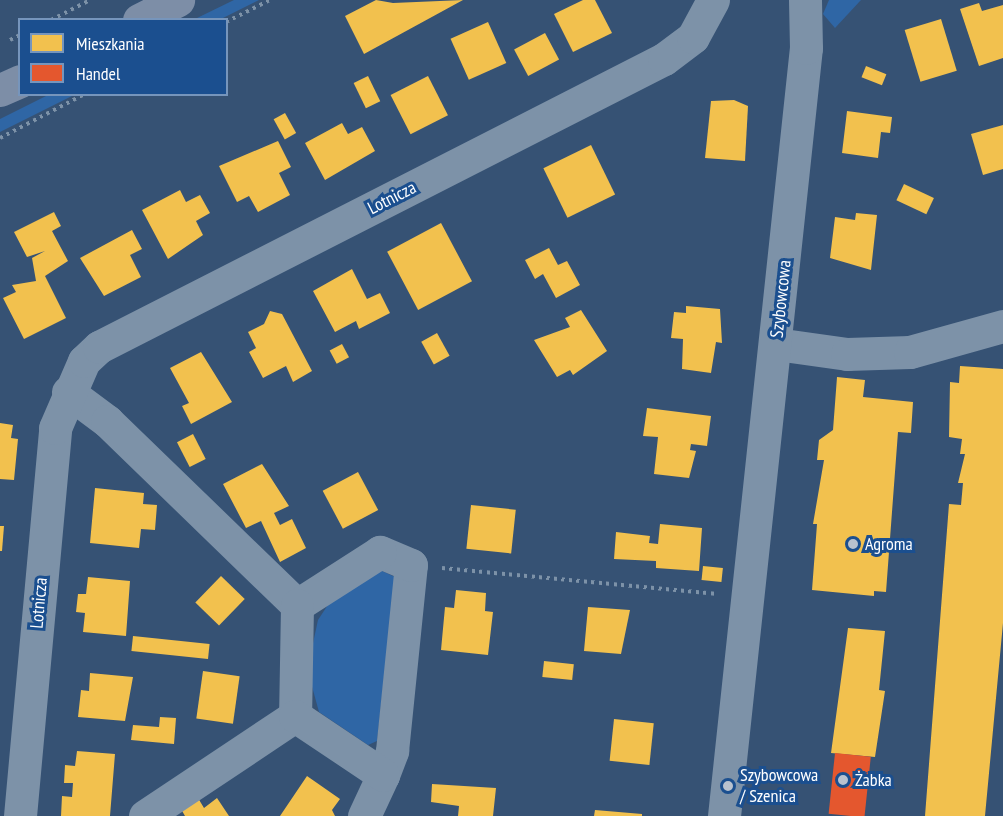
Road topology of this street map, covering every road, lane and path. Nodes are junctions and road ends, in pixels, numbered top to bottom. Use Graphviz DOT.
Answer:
graph roads {
  1 [pos="90,0"];
  2 [pos="178,0"];
  3 [pos="270,0"];
  4 [pos="713,0"];
  5 [pos="805,0"];
  6 [pos="55,18"];
  7 [pos="144,18"];
  8 [pos="228,21"];
  9 [pos="18,36"];
  10 [pos="10,40"];
  11 [pos="18,82"];
  12 [pos="0,90"];
  13 [pos="81,96"];
  14 [pos="0,138"];
  15 [pos="1003,326"];
  16 [pos="776,344"];
  17 [pos="68,392"];
  18 [pos="411,565"];
  19 [pos="748,597"];
  20 [pos="297,605"];
  21 [pos="295,716"];
  22 [pos="382,775"];
  23 [pos="20,816"];
  24 [pos="144,816"];
  25 [pos="363,816"];
  26 [pos="724,816"];
  1 -- 6 [label="path"];
  2 -- 7 [label="main road"];
  3 -- 8 [label="path"];
  4 -- 17 [label="street, Lotnicza"];
  5 -- 16 [label="street, Szybowcowa"];
  9 -- 10 [label="path"];
  11 -- 12 [label="main road"];
  13 -- 14 [label="path"];
  15 -- 16 [label="street"];
  16 -- 19 [label="street, Szybowcowa"];
  17 -- 20 [label="street"];
  17 -- 23 [label="street, Lotnicza"];
  18 -- 19 [label="path"];
  18 -- 20 [label="street"];
  18 -- 22 [label="street"];
  19 -- 26 [label="street, Szybowcowa"];
  20 -- 21 [label="street"];
  21 -- 22 [label="street"];
  21 -- 24 [label="street"];
  22 -- 25 [label="street"];
}
